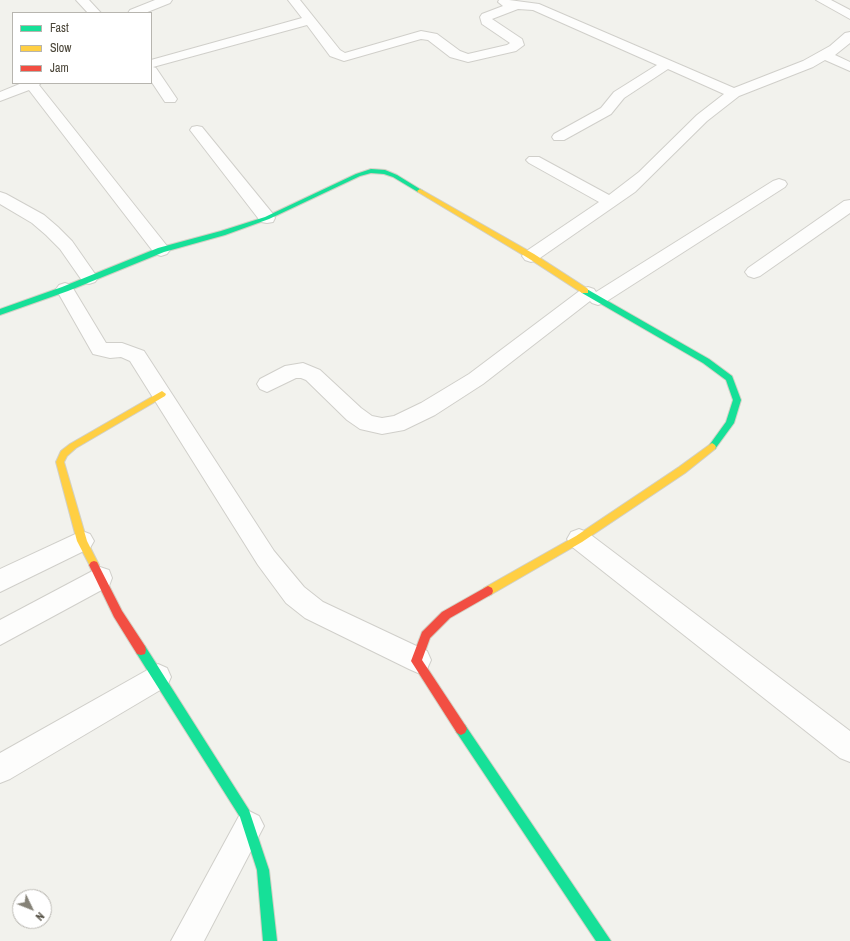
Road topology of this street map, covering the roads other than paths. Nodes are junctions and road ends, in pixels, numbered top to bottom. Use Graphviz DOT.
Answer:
graph roads {
  1 [pos="82,0"];
  2 [pos="166,0"];
  3 [pos="294,0"];
  4 [pos="502,0"];
  5 [pos="541,0"];
  6 [pos="822,0"];
  7 [pos="522,5"];
  8 [pos="94,12"];
  9 [pos="136,12"];
  10 [pos="850,15"];
  11 [pos="309,20"];
  12 [pos="850,37"];
  13 [pos="824,55"];
  14 [pos="152,64"];
  15 [pos="667,64"];
  16 [pos="850,67"];
  17 [pos="152,72"];
  18 [pos="32,84"];
  19 [pos="734,93"];
  20 [pos="0,97"];
  21 [pos="170,99"];
  22 [pos="197,130"];
  23 [pos="559,137"];
  24 [pos="534,160"];
  25 [pos="779,184"];
  26 [pos="0,197"];
  27 [pos="610,202"];
  28 [pos="850,204"];
  29 [pos="267,218"];
  30 [pos="161,250"];
  31 [pos="531,256"];
  32 [pos="754,272"];
  33 [pos="89,278"];
  34 [pos="65,289"];
  35 [pos="593,296"];
  36 [pos="0,312"];
  37 [pos="267,384"];
  38 [pos="162,394"];
  39 [pos="579,539"];
  40 [pos="82,541"];
  41 [pos="100,578"];
  42 [pos="0,581"];
  43 [pos="0,633"];
  44 [pos="418,660"];
  45 [pos="158,677"];
  46 [pos="850,748"];
  47 [pos="0,769"];
  48 [pos="249,826"];
  49 [pos="187,941"];
  50 [pos="270,941"];
  51 [pos="604,941"];
  1 -- 8 [label="street"];
  2 -- 9 [label="street"];
  3 -- 11 [label="street"];
  4 -- 7 [label="street"];
  5 -- 7 [label="street"];
  6 -- 10 [label="street"];
  7 -- 11 [label="street"];
  7 -- 15 [label="street"];
  11 -- 14 [label="street"];
  12 -- 13 [label="street"];
  13 -- 16 [label="street"];
  13 -- 19 [label="street"];
  15 -- 19 [label="street"];
  15 -- 23 [label="street"];
  17 -- 21 [label="street"];
  18 -- 20 [label="street"];
  18 -- 30 [label="street"];
  19 -- 27 [label="street"];
  22 -- 29 [label="street"];
  24 -- 27 [label="street"];
  25 -- 35 [label="street"];
  26 -- 33 [label="street"];
  27 -- 31 [label="street"];
  28 -- 32 [label="street"];
  29 -- 30 [label="street"];
  29 -- 31 [label="street"];
  30 -- 33 [label="street"];
  31 -- 35 [label="street"];
  33 -- 34 [label="street"];
  34 -- 36 [label="street"];
  34 -- 38 [label="street"];
  35 -- 37 [label="street"];
  35 -- 39 [label="street"];
  38 -- 40 [label="street"];
  38 -- 44 [label="street"];
  39 -- 44 [label="street"];
  39 -- 46 [label="street"];
  40 -- 41 [label="street"];
  40 -- 42 [label="street"];
  41 -- 43 [label="street"];
  41 -- 45 [label="street"];
  44 -- 51 [label="street"];
  45 -- 47 [label="street"];
  45 -- 48 [label="street"];
  48 -- 49 [label="street"];
  48 -- 50 [label="street"];
}
